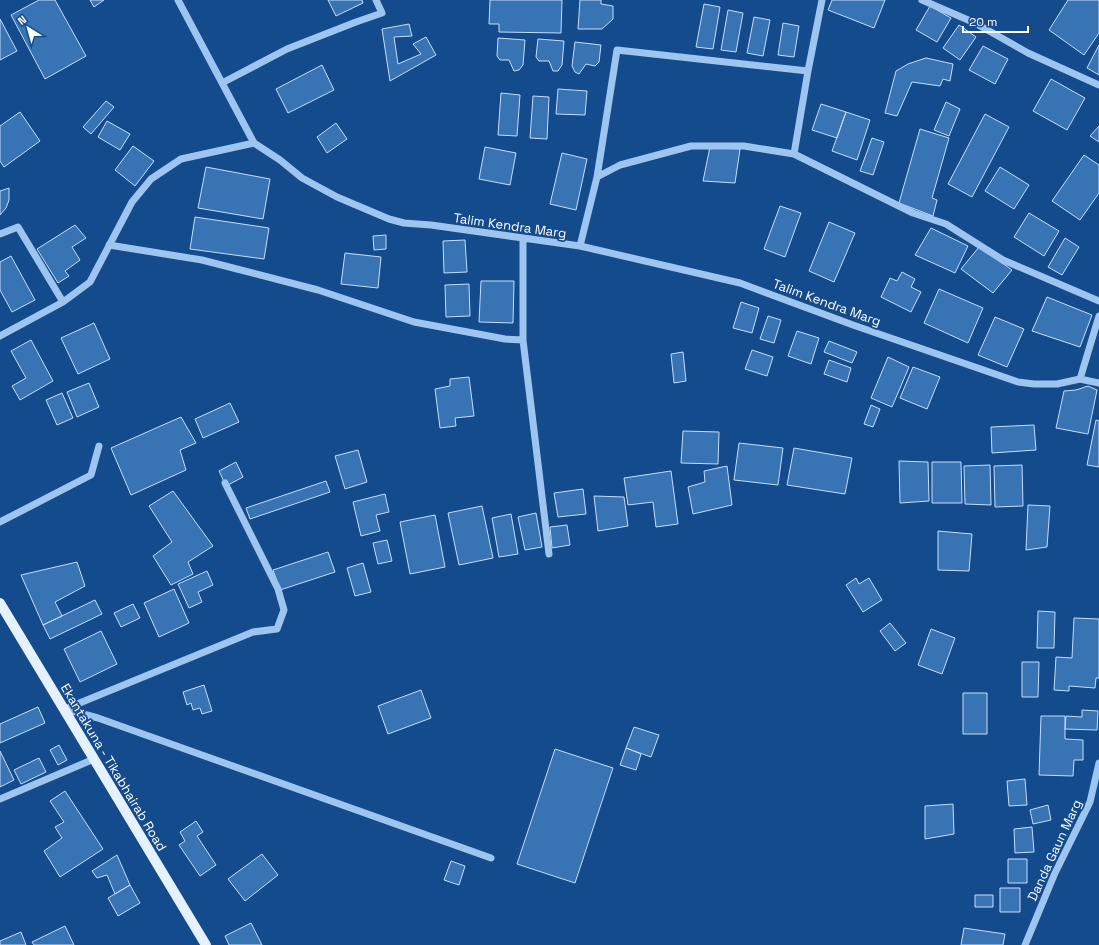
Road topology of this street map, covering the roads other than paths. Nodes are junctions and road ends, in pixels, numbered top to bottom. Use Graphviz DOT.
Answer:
graph roads {
  1 [pos="178,0"];
  2 [pos="376,0"];
  3 [pos="822,0"];
  4 [pos="922,0"];
  5 [pos="808,71"];
  6 [pos="222,83"];
  7 [pos="1099,84"];
  8 [pos="254,143"];
  9 [pos="794,154"];
  10 [pos="597,177"];
  11 [pos="0,234"];
  12 [pos="523,239"];
  13 [pos="109,245"];
  14 [pos="580,246"];
  15 [pos="1099,301"];
  16 [pos="62,302"];
  17 [pos="1099,316"];
  18 [pos="0,336"];
  19 [pos="523,340"];
  20 [pos="1080,379"];
  21 [pos="1099,383"];
  22 [pos="99,446"];
  23 [pos="225,483"];
  24 [pos="0,522"];
  25 [pos="549,554"];
  26 [pos="0,603"];
  27 [pos="65,709"];
  28 [pos="94,758"];
  29 [pos="1099,763"];
  30 [pos="0,799"];
  31 [pos="491,858"];
  32 [pos="206,945"];
  33 [pos="1025,945"];
  1 -- 6 [label="street"];
  2 -- 6 [label="street"];
  3 -- 5 [label="street"];
  4 -- 7 [label="street"];
  5 -- 9 [label="street"];
  5 -- 10 [label="street"];
  6 -- 8 [label="street"];
  8 -- 12 [label="street, Talim Kendra Marg"];
  8 -- 13 [label="street"];
  9 -- 10 [label="street"];
  9 -- 15 [label="street"];
  10 -- 14 [label="street"];
  11 -- 16 [label="street"];
  12 -- 14 [label="street, Talim Kendra Marg"];
  12 -- 19 [label="street"];
  13 -- 16 [label="street"];
  13 -- 19 [label="street"];
  14 -- 20 [label="street, Talim Kendra Marg"];
  16 -- 18 [label="street"];
  17 -- 20 [label="street"];
  19 -- 25 [label="street"];
  20 -- 21 [label="street, Talim Kendra Marg"];
  22 -- 24 [label="street"];
  23 -- 27 [label="street"];
  26 -- 27 [label="main road, Ekantakuna - Tikabhairab Road"];
  27 -- 28 [label="main road, Ekantakuna - Tikabhairab Road"];
  27 -- 31 [label="street"];
  28 -- 30 [label="street"];
  28 -- 32 [label="main road, Ekantakuna - Tikabhairab Road"];
  29 -- 33 [label="street, Danda Gaun Marg"];
}
